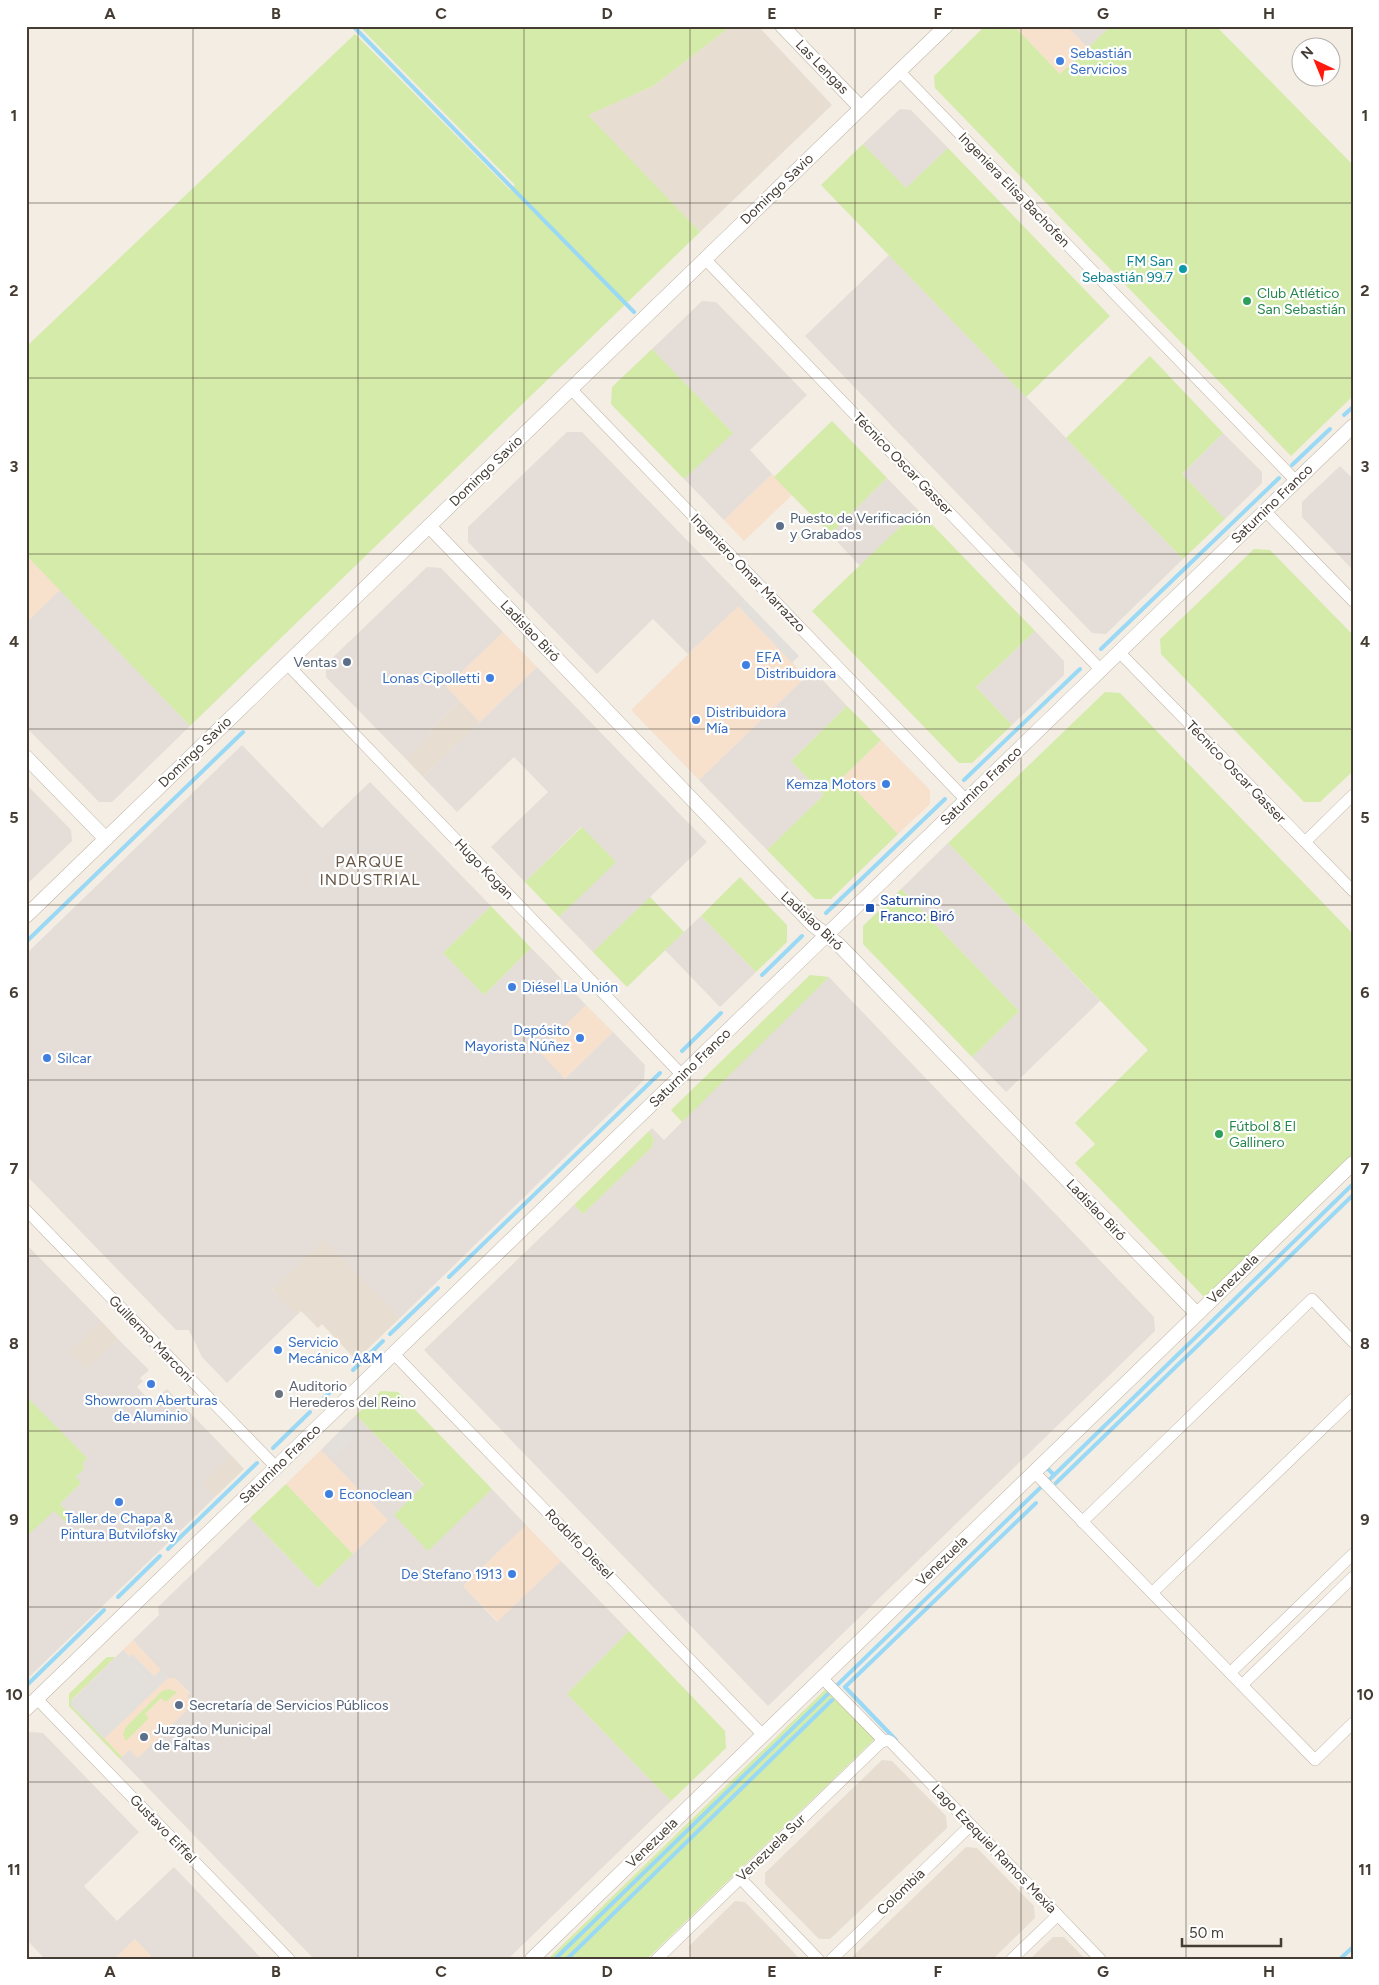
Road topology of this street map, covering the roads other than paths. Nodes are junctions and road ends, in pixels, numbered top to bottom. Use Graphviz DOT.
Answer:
graph roads {
  1 [pos="782,26"];
  2 [pos="946,26"];
  3 [pos="900,71"];
  4 [pos="861,108"];
  5 [pos="705,259"];
  6 [pos="571,389"];
  7 [pos="1353,426"];
  8 [pos="1296,481"];
  9 [pos="1265,511"];
  10 [pos="429,526"];
  11 [pos="1353,601"];
  12 [pos="1119,652"];
  13 [pos="287,664"];
  14 [pos="1101,670"];
  15 [pos="26,757"];
  16 [pos="1353,796"];
  17 [pos="966,800"];
  18 [pos="106,839"];
  19 [pos="1305,842"];
  20 [pos="1353,891"];
  21 [pos="26,916"];
  22 [pos="827,935"];
  23 [pos="682,1075"];
  24 [pos="1353,1163"];
  25 [pos="26,1210"];
  26 [pos="1197,1314"];
  27 [pos="1353,1342"];
  28 [pos="394,1354"];
  29 [pos="1353,1399"];
  30 [pos="276,1467"];
  31 [pos="1034,1472"];
  32 [pos="1082,1522"];
  33 [pos="1353,1554"];
  34 [pos="1353,1577"];
  35 [pos="1152,1593"];
  36 [pos="1230,1673"];
  37 [pos="822,1678"];
  38 [pos="1242,1685"];
  39 [pos="37,1699"];
  40 [pos="26,1709"];
  41 [pos="1353,1723"];
  42 [pos="763,1734"];
  43 [pos="885,1740"];
  44 [pos="971,1825"];
  45 [pos="740,1878"];
  46 [pos="1058,1914"];
  47 [pos="664,1956"];
  48 [pos="289,1959"];
  49 [pos="532,1959"];
  50 [pos="818,1959"];
  51 [pos="832,1959"];
  52 [pos="1012,1959"];
  53 [pos="1100,1959"];
  1 -- 4 [label="street, Las Lengas"];
  2 -- 3 [label="street, Domingo Savio"];
  3 -- 4 [label="street, Domingo Savio"];
  3 -- 8 [label="street, Ingeniera Elisa Bachofen"];
  4 -- 5 [label="street, Domingo Savio"];
  5 -- 6 [label="street, Domingo Savio"];
  5 -- 14 [label="street, Técnico Oscar Gasser"];
  6 -- 10 [label="street, Domingo Savio"];
  6 -- 17 [label="street, Ingeniero Omar Marrazzo"];
  7 -- 8 [label="street, Saturnino Franco"];
  8 -- 9 [label="street, Saturnino Franco"];
  9 -- 11 [label="street"];
  9 -- 12 [label="street, Saturnino Franco"];
  10 -- 13 [label="street, Domingo Savio"];
  10 -- 22 [label="street, Ladislao Biró"];
  12 -- 14 [label="street, Saturnino Franco"];
  12 -- 19 [label="street, Técnico Oscar Gasser"];
  13 -- 18 [label="street, Domingo Savio"];
  13 -- 23 [label="street, Hugo Kogan"];
  14 -- 17 [label="street, Saturnino Franco"];
  15 -- 18 [label="street"];
  16 -- 19 [label="street"];
  17 -- 22 [label="street, Saturnino Franco"];
  18 -- 21 [label="street, Domingo Savio"];
  19 -- 20 [label="street, Técnico Oscar Gasser"];
  22 -- 23 [label="street, Saturnino Franco"];
  22 -- 26 [label="street, Ladislao Biró"];
  23 -- 28 [label="street, Saturnino Franco"];
  24 -- 26 [label="street, Venezuela"];
  25 -- 30 [label="street, Guillermo Marconi"];
  26 -- 31 [label="street, Venezuela"];
  27 -- 32 [label="street"];
  28 -- 30 [label="street, Saturnino Franco"];
  28 -- 42 [label="street, Rodolfo Diesel"];
  29 -- 35 [label="street"];
  30 -- 39 [label="street, Saturnino Franco"];
  31 -- 32 [label="street"];
  31 -- 37 [label="street, Venezuela"];
  32 -- 35 [label="street"];
  33 -- 36 [label="street"];
  34 -- 38 [label="street"];
  35 -- 36 [label="street"];
  36 -- 38 [label="street"];
  37 -- 42 [label="street, Venezuela"];
  37 -- 43 [label="street, Lago Ezequiel Ramos Mexía"];
  38 -- 41 [label="street"];
  39 -- 40 [label="street, Saturnino Franco"];
  39 -- 48 [label="street, Gustavo Eiffel"];
  42 -- 49 [label="street, Venezuela"];
  43 -- 44 [label="street, Lago Ezequiel Ramos Mexía"];
  43 -- 45 [label="street, Venezuela Sur"];
  44 -- 46 [label="street, Lago Ezequiel Ramos Mexía"];
  44 -- 51 [label="street, Colombia"];
  45 -- 47 [label="street, Venezuela Sur"];
  45 -- 50 [label="street"];
  46 -- 52 [label="street"];
  46 -- 53 [label="street, Lago Ezequiel Ramos Mexía"];
}
